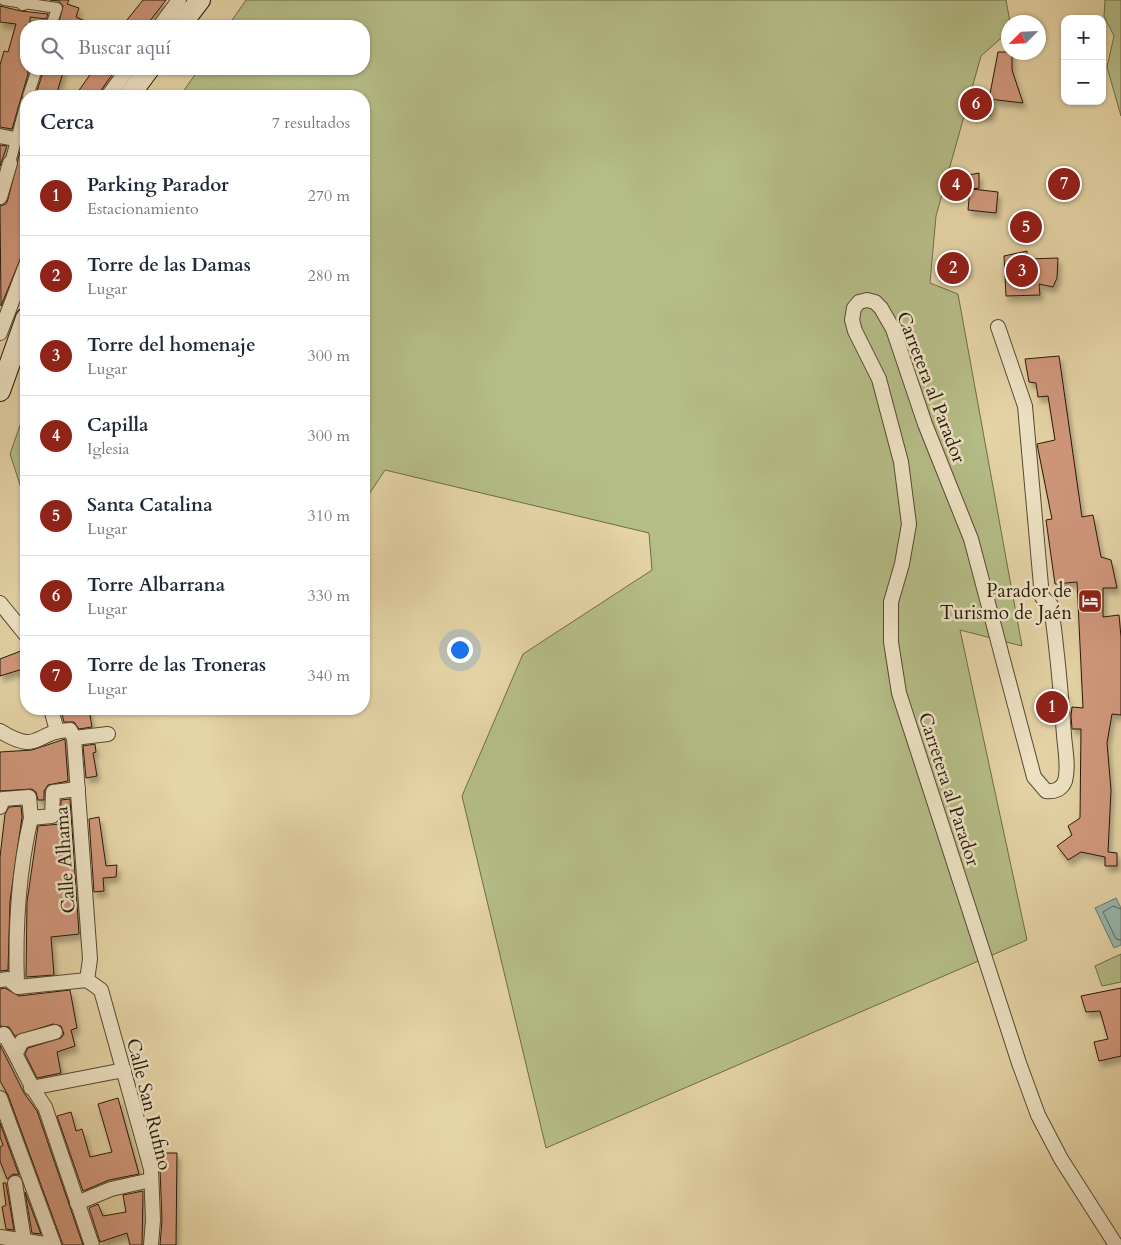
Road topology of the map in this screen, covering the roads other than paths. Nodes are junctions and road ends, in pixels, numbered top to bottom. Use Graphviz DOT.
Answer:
graph roads {
  1 [pos="4,0"];
  2 [pos="179,0"];
  3 [pos="200,0"];
  4 [pos="24,2"];
  5 [pos="53,20"];
  6 [pos="164,20"];
  7 [pos="185,20"];
  8 [pos="35,75"];
  9 [pos="124,75"];
  10 [pos="145,75"];
  11 [pos="30,90"];
  12 [pos="112,90"];
  13 [pos="133,90"];
  14 [pos="20,122"];
  15 [pos="0,136"];
  16 [pos="15,138"];
  17 [pos="10,163"];
  18 [pos="0,197"];
  19 [pos="20,281"];
  20 [pos="998,327"];
  21 [pos="0,333"];
  22 [pos="20,335"];
  23 [pos="0,391"];
  24 [pos="0,603"];
  25 [pos="20,628"];
  26 [pos="53,715"];
  27 [pos="1,729"];
  28 [pos="57,731"];
  29 [pos="108,734"];
  30 [pos="74,738"];
  31 [pos="78,789"];
  32 [pos="0,807"];
  33 [pos="31,818"];
  34 [pos="0,980"];
  35 [pos="87,980"];
  36 [pos="17,986"];
  37 [pos="55,1032"];
  38 [pos="2,1035"];
  39 [pos="16,1053"];
  40 [pos="124,1070"];
  41 [pos="32,1088"];
  42 [pos="0,1098"];
  43 [pos="151,1180"];
  44 [pos="14,1184"];
  45 [pos="78,1203"];
  46 [pos="0,1237"];
  47 [pos="19,1242"];
  48 [pos="49,1245"];
  49 [pos="92,1245"];
  50 [pos="151,1245"];
  51 [pos="1116,1245"];
  1 -- 4 [label="street"];
  2 -- 6 [label="street"];
  3 -- 7 [label="main road"];
  4 -- 5 [label="street"];
  8 -- 11 [label="street"];
  9 -- 12 [label="street"];
  10 -- 13 [label="main road"];
  14 -- 16 [label="street"];
  15 -- 16 [label="street"];
  16 -- 17 [label="street"];
  17 -- 18 [label="street"];
  19 -- 21 [label="street"];
  20 -- 51 [label="street, Carretera al Parador"];
  22 -- 23 [label="main road"];
  24 -- 25 [label="street"];
  26 -- 28 [label="street"];
  27 -- 28 [label="street"];
  28 -- 30 [label="street"];
  29 -- 30 [label="street"];
  30 -- 31 [label="street, Calle Alhama"];
  31 -- 33 [label="street"];
  31 -- 35 [label="street, Calle Alhama"];
  32 -- 33 [label="street"];
  33 -- 36 [label="street"];
  34 -- 36 [label="street"];
  35 -- 36 [label="street"];
  35 -- 40 [label="street, Calle San Rufino"];
  37 -- 39 [label="street"];
  38 -- 39 [label="street"];
  39 -- 41 [label="street"];
  40 -- 41 [label="street"];
  40 -- 43 [label="street, Calle San Rufino"];
  41 -- 45 [label="street"];
  42 -- 48 [label="street"];
  43 -- 45 [label="street"];
  43 -- 50 [label="street, Calle San Rufino"];
  44 -- 47 [label="street"];
  45 -- 49 [label="street"];
  46 -- 47 [label="street"];
  47 -- 48 [label="street"];
}
